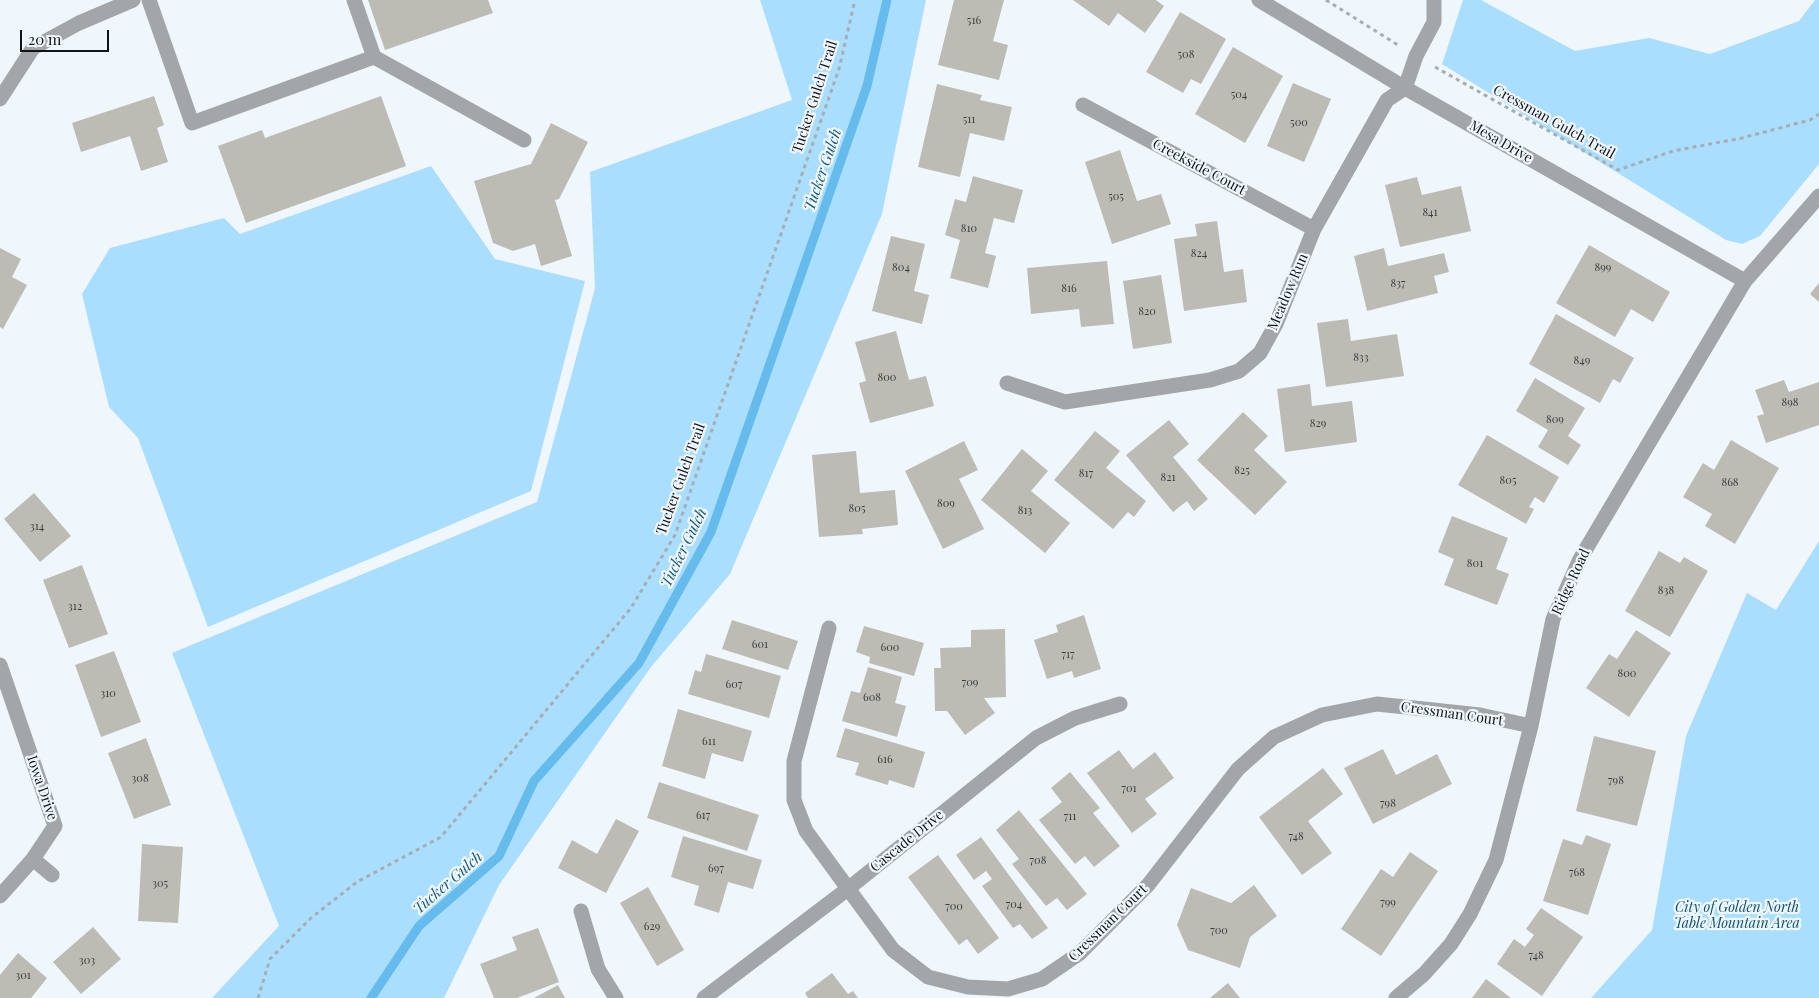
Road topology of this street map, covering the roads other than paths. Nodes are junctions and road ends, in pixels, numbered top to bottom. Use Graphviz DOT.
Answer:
graph roads {
  1 [pos="133,0"];
  2 [pos="149,0"];
  3 [pos="354,0"];
  4 [pos="1259,0"];
  5 [pos="1434,0"];
  6 [pos="374,57"];
  7 [pos="1405,88"];
  8 [pos="0,99"];
  9 [pos="1083,105"];
  10 [pos="524,140"];
  11 [pos="1819,196"];
  12 [pos="1314,229"];
  13 [pos="1746,281"];
  14 [pos="1008,383"];
  15 [pos="829,628"];
  16 [pos="0,665"];
  17 [pos="1120,704"];
  18 [pos="1531,726"];
  19 [pos="33,858"];
  20 [pos="52,875"];
  21 [pos="848,888"];
  22 [pos="0,896"];
  23 [pos="581,911"];
  24 [pos="616,998"];
  25 [pos="704,998"];
  26 [pos="1396,998"];
  1 -- 8 [label="street"];
  2 -- 6 [label="street"];
  3 -- 6 [label="street"];
  4 -- 7 [label="street, Mesa Drive"];
  5 -- 7 [label="street"];
  6 -- 10 [label="street"];
  7 -- 12 [label="street, Meadow Run"];
  7 -- 13 [label="street, Mesa Drive"];
  9 -- 12 [label="street, Creekside Court"];
  11 -- 13 [label="street, Ridge Road"];
  12 -- 14 [label="street, Meadow Run"];
  13 -- 18 [label="street, Ridge Road"];
  15 -- 21 [label="street, Cressman Court"];
  16 -- 19 [label="street, Iowa Drive"];
  17 -- 21 [label="street, Cascade Drive"];
  18 -- 21 [label="street, Cressman Court"];
  18 -- 26 [label="street, Ridge Road"];
  19 -- 20 [label="street"];
  19 -- 22 [label="street, Iowa Drive"];
  21 -- 25 [label="street, Cascade Drive"];
  23 -- 24 [label="street"];
}
